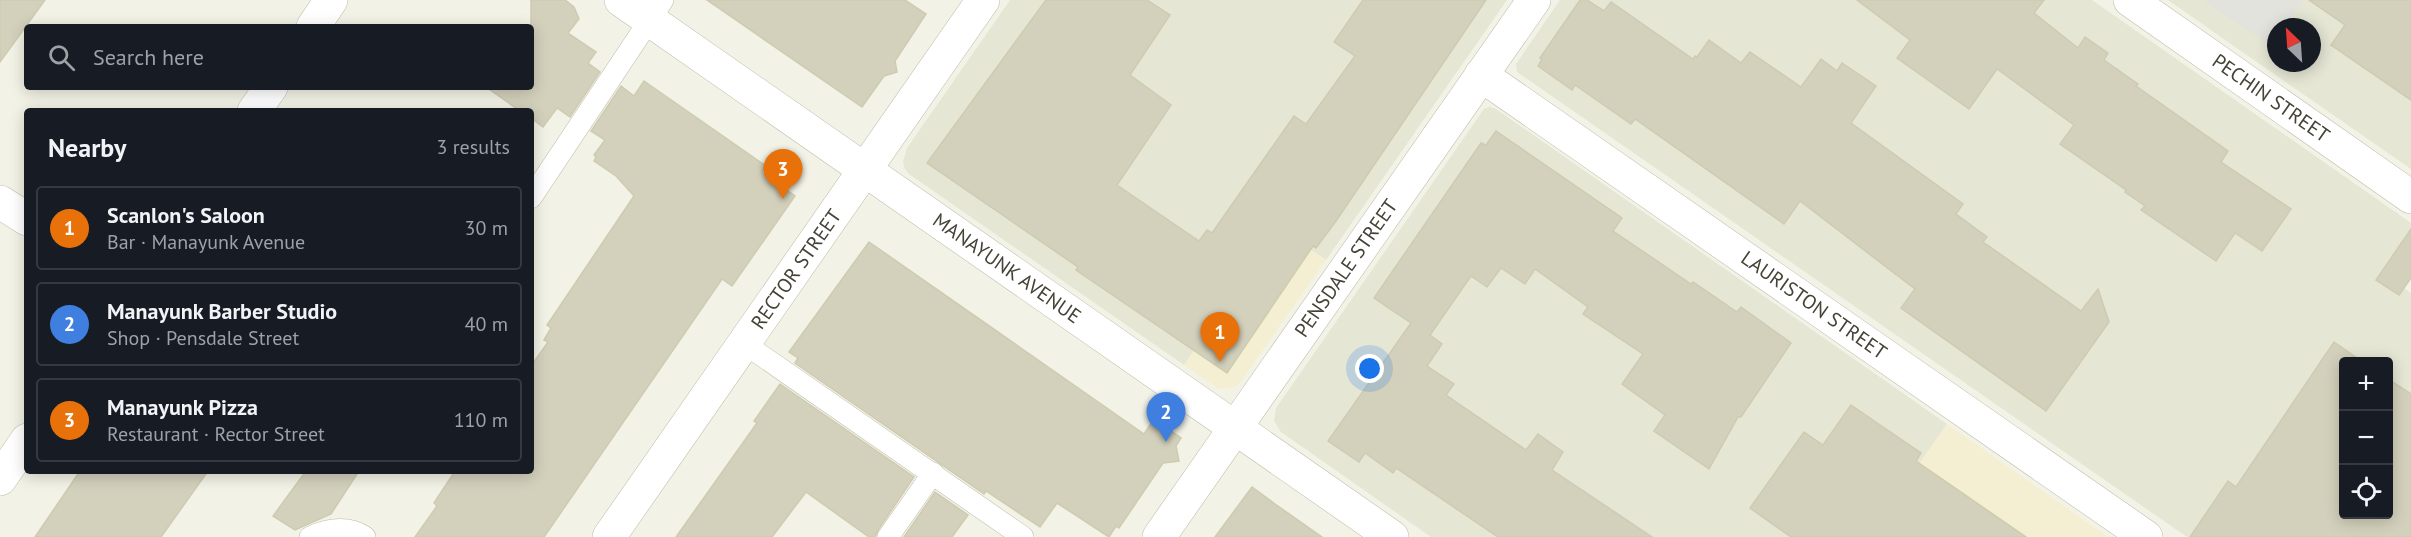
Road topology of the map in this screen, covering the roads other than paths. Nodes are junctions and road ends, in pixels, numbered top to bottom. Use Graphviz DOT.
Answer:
graph roads {
  1 [pos="331,0"];
  2 [pos="621,0"];
  3 [pos="982,0"];
  4 [pos="1534,0"];
  5 [pos="2130,0"];
  6 [pos="656,10"];
  7 [pos="314,24"];
  8 [pos="1481,75"];
  9 [pos="269,90"];
  10 [pos="256,108"];
  11 [pos="866,169"];
  12 [pos="534,193"];
  13 [pos="2411,196"];
  14 [pos="0,202"];
  15 [pos="24,217"];
  16 [pos="745,344"];
  17 [pos="1235,428"];
  18 [pos="24,444"];
  19 [pos="933,473"];
  20 [pos="0,479"];
  21 [pos="309,537"];
  22 [pos="365,537"];
  23 [pos="609,537"];
  24 [pos="888,537"];
  25 [pos="1023,537"];
  26 [pos="1159,537"];
  27 [pos="1392,537"];
  28 [pos="2146,537"];
  1 -- 7 [label="street"];
  2 -- 6 [label="street, MANAYUNK AVENUE"];
  3 -- 11 [label="street, RECTOR STREET"];
  4 -- 8 [label="street, PENSDALE STREET"];
  5 -- 13 [label="street, PECHIN STREET"];
  6 -- 11 [label="street, MANAYUNK AVENUE"];
  6 -- 12 [label="lane"];
  8 -- 17 [label="street, PENSDALE STREET"];
  8 -- 28 [label="street, LAURISTON STREET"];
  9 -- 10 [label="street"];
  11 -- 16 [label="street, RECTOR STREET"];
  11 -- 17 [label="street, MANAYUNK AVENUE"];
  14 -- 15 [label="street"];
  16 -- 19 [label="lane"];
  16 -- 23 [label="street, RECTOR STREET"];
  17 -- 26 [label="street, PENSDALE STREET"];
  17 -- 27 [label="street, MANAYUNK AVENUE"];
  18 -- 20 [label="street"];
  19 -- 24 [label="lane"];
  19 -- 25 [label="lane"];
  21 -- 22 [label="lane"];
}
